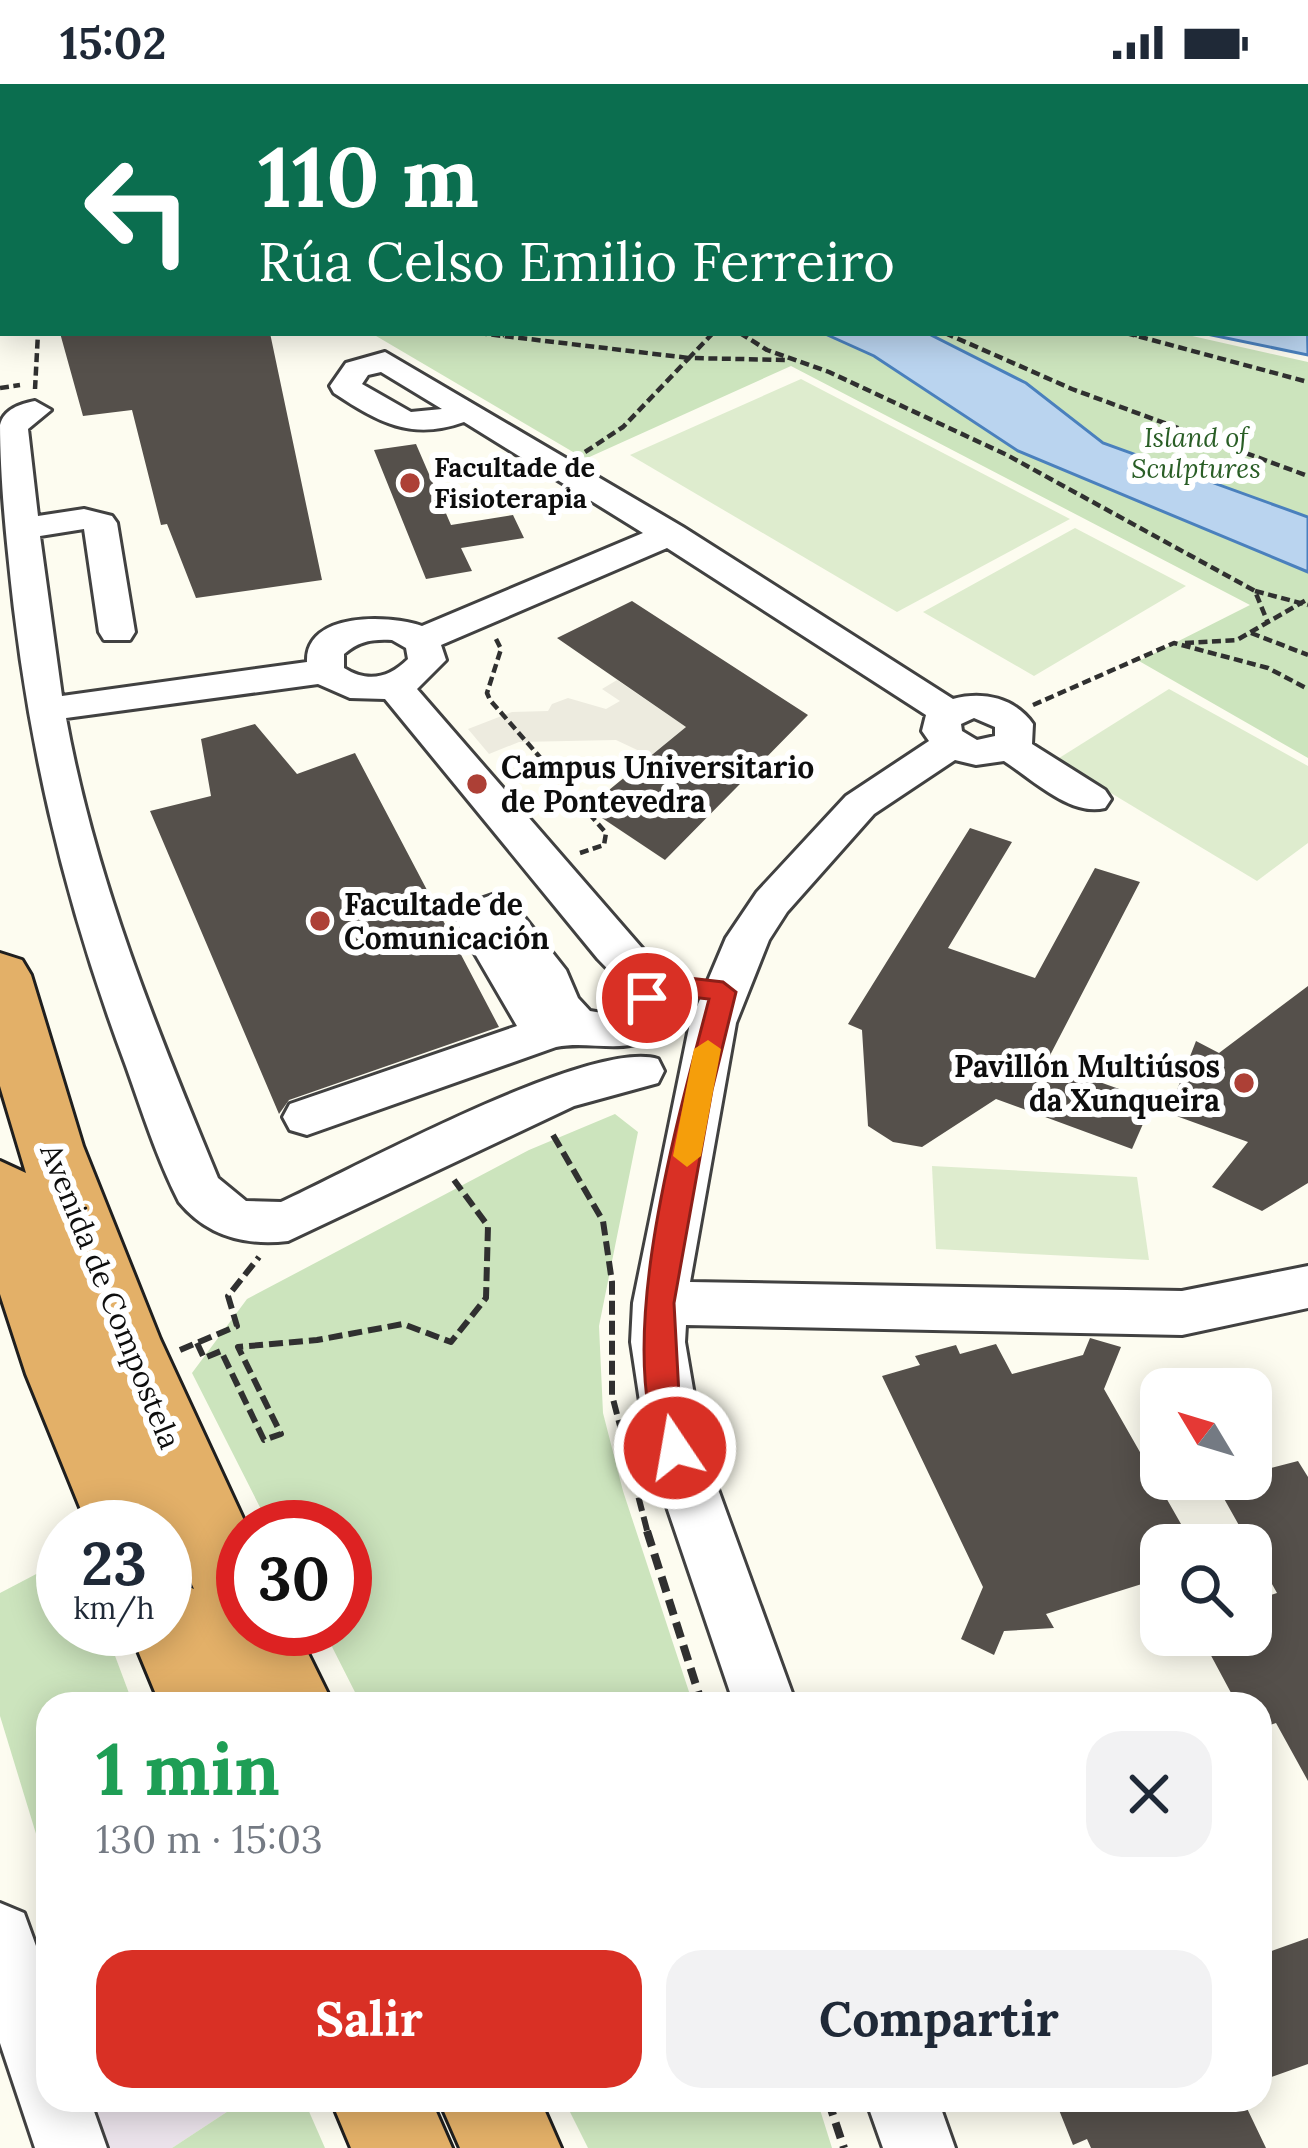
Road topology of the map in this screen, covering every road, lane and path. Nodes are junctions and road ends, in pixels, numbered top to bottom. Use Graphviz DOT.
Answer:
graph roads {
  1 [pos="38,336"];
  2 [pos="502,336"];
  3 [pos="710,336"];
  4 [pos="746,336"];
  5 [pos="951,336"];
  6 [pos="1136,336"];
  7 [pos="689,358"];
  8 [pos="790,360"];
  9 [pos="1308,382"];
  10 [pos="35,410"];
  11 [pos="467,410"];
  12 [pos="566,470"];
  13 [pos="1308,476"];
  14 [pos="23,529"];
  15 [pos="670,534"];
  16 [pos="1255,591"];
  17 [pos="1306,603"];
  18 [pos="1268,623"];
  19 [pos="117,632"];
  20 [pos="1250,633"];
  21 [pos="421,640"];
  22 [pos="1174,643"];
  23 [pos="1308,655"];
  24 [pos="326,672"];
  25 [pos="394,686"];
  26 [pos="1308,689"];
  27 [pos="28,692"];
  28 [pos="950,729"];
  29 [pos="1008,732"];
  30 [pos="1091,799"];
  31 [pos="0,975"];
  32 [pos="658,992"];
  33 [pos="723,992"];
  34 [pos="598,1040"];
  35 [pos="699,1090"];
  36 [pos="308,1117"];
  37 [pos="434,1153"];
  38 [pos="0,1188"];
  39 [pos="1308,1287"];
  40 [pos="227,1296"];
  41 [pos="659,1303"];
  42 [pos="196,1343"];
  43 [pos="179,1350"];
  44 [pos="117,1500"];
  45 [pos="216,1548"];
  46 [pos="182,1656"];
  47 [pos="266,1656"];
  48 [pos="197,1692"];
  49 [pos="284,1692"];
  50 [pos="761,1692"];
  51 [pos="2,1956"];
  52 [pos="36,2049"];
  53 [pos="58,2112"];
  54 [pos="386,2112"];
  55 [pos="494,2112"];
  56 [pos="832,2112"];
  57 [pos="906,2112"];
  58 [pos="71,2148"];
  59 [pos="403,2148"];
  60 [pos="512,2148"];
  61 [pos="844,2148"];
  62 [pos="919,2148"];
  1 -- 10 [label="path"];
  2 -- 7 [label="path"];
  3 -- 7 [label="path"];
  4 -- 8 [label="path"];
  5 -- 13 [label="path"];
  6 -- 9 [label="path"];
  7 -- 8 [label="path"];
  7 -- 12 [label="path"];
  8 -- 16 [label="path"];
  10 -- 14 [label="street"];
  11 -- 12 [label="street"];
  12 -- 15 [label="street"];
  14 -- 19 [label="street"];
  14 -- 27 [label="street"];
  15 -- 21 [label="street"];
  15 -- 28 [label="street"];
  16 -- 17 [label="path"];
  16 -- 18 [label="path"];
  17 -- 18 [label="path"];
  18 -- 20 [label="path"];
  20 -- 22 [label="path"];
  20 -- 23 [label="path"];
  21 -- 24 [label="street"];
  21 -- 25 [label="street"];
  22 -- 26 [label="path"];
  22 -- 29 [label="path"];
  24 -- 25 [label="street"];
  24 -- 27 [label="street"];
  25 -- 32 [label="street"];
  27 -- 37 [label="street"];
  28 -- 29 [label="street"];
  28 -- 33 [label="street"];
  29 -- 30 [label="street"];
  31 -- 45 [label="highway, Avenida de Compostela"];
  32 -- 33 [label="street"];
  32 -- 34 [label="street"];
  33 -- 35 [label="street"];
  34 -- 35 [label="street"];
  34 -- 36 [label="street"];
  34 -- 37 [label="street"];
  35 -- 41 [label="street"];
  37 -- 42 [label="path"];
  38 -- 44 [label="highway, Avenida de Compostela"];
  39 -- 41 [label="street"];
  40 -- 42 [label="path"];
  41 -- 50 [label="street"];
  42 -- 43 [label="path"];
  46 -- 48 [label="highway"];
  47 -- 49 [label="highway"];
  51 -- 52 [label="street"];
  53 -- 58 [label="street"];
  54 -- 59 [label="highway"];
  55 -- 60 [label="highway"];
  56 -- 61 [label="path"];
  57 -- 62 [label="street"];
}
